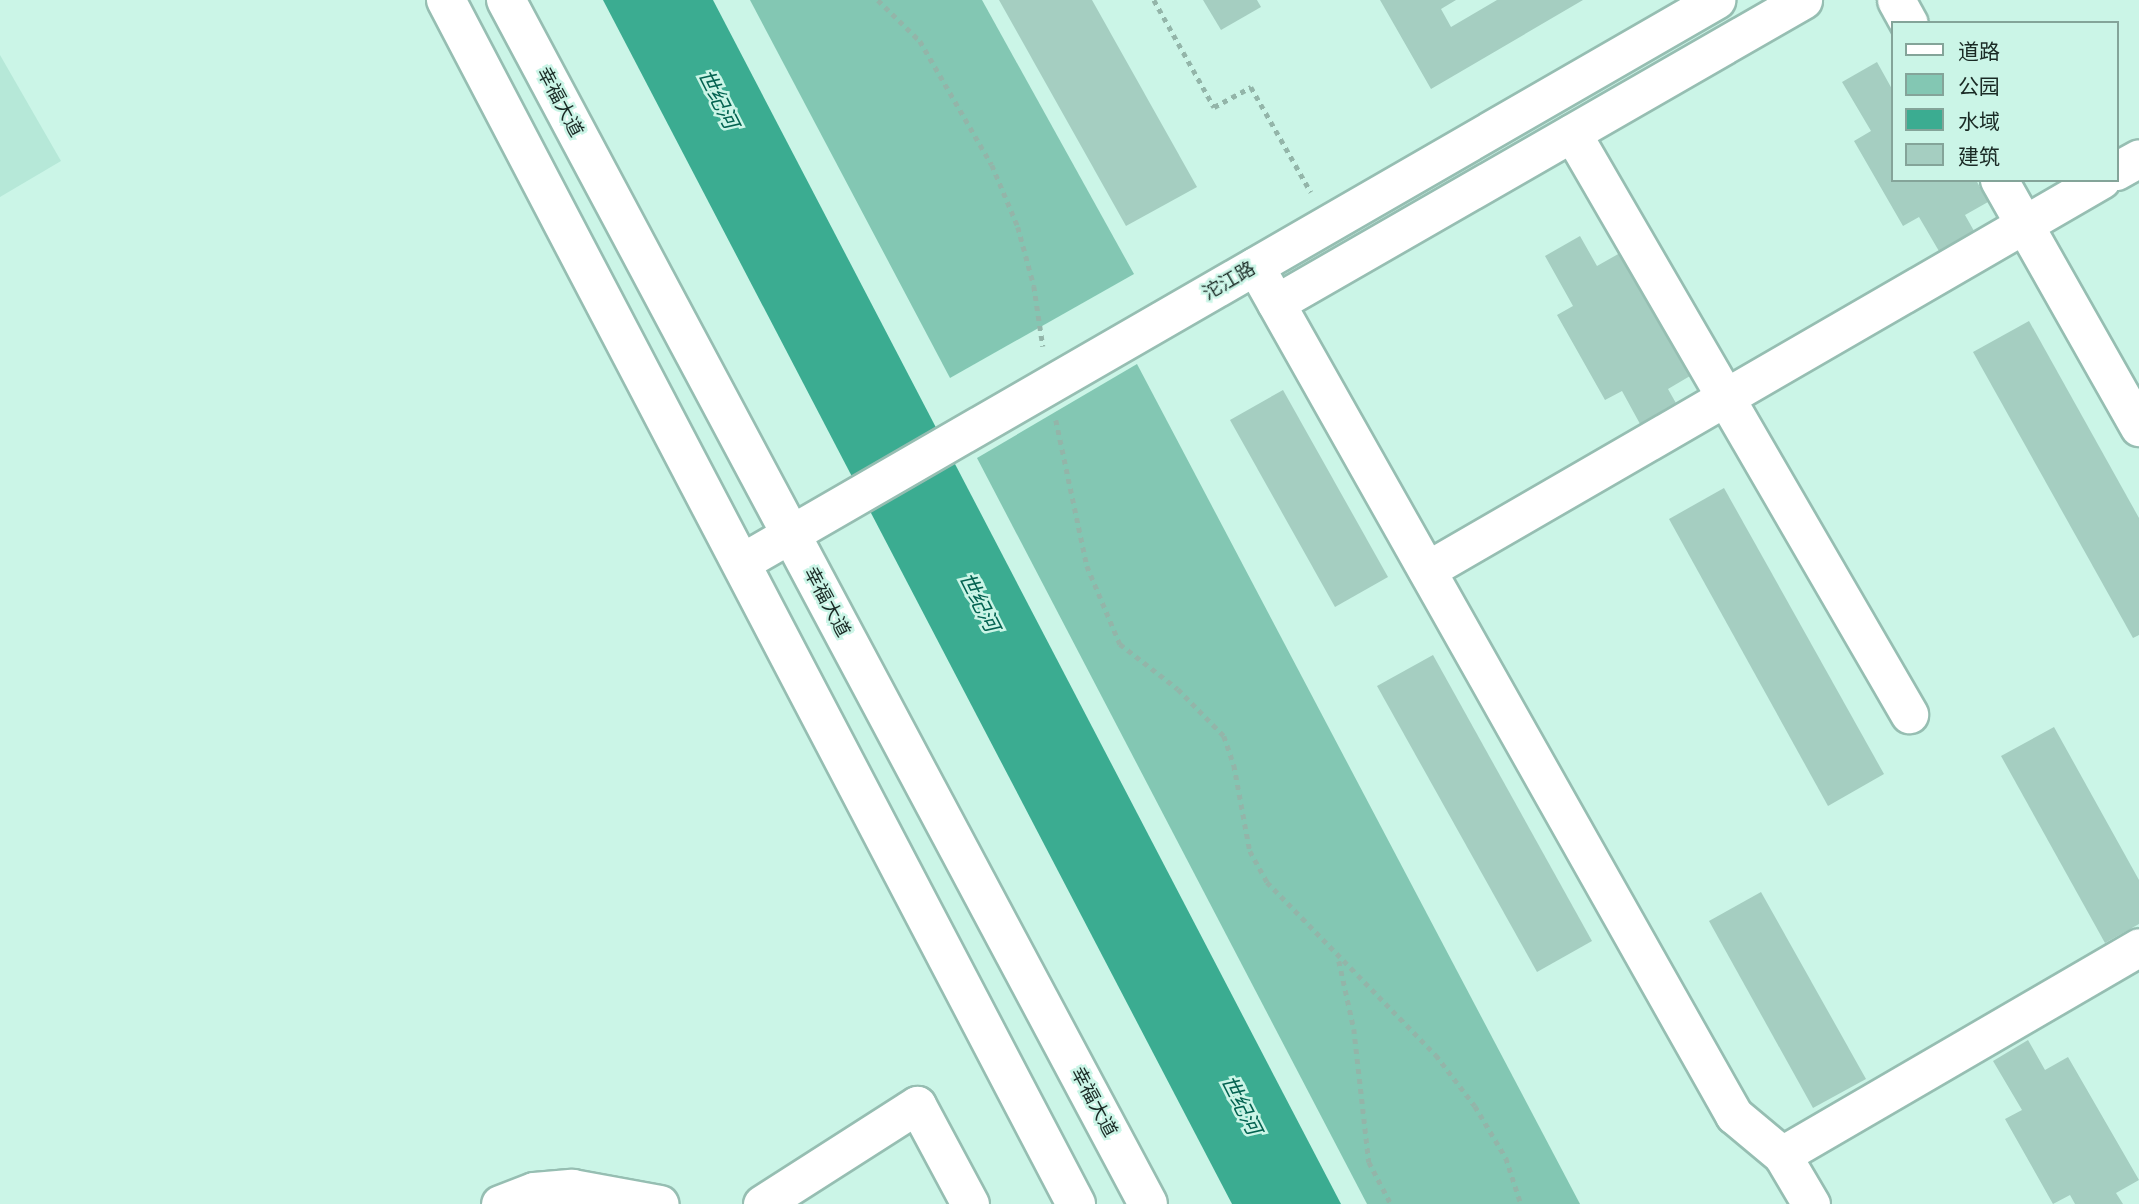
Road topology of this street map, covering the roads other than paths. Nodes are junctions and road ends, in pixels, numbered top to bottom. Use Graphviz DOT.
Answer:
graph roads {
  1 [pos="446,0"];
  2 [pos="506,0"];
  3 [pos="1716,0"];
  4 [pos="1803,0"];
  5 [pos="1895,0"];
  6 [pos="1908,21"];
  7 [pos="1572,133"];
  8 [pos="2139,158"];
  9 [pos="2118,170"];
  10 [pos="2000,182"];
  11 [pos="2098,182"];
  12 [pos="2025,225"];
  13 [pos="1255,266"];
  14 [pos="1276,303"];
  15 [pos="1725,397"];
  16 [pos="2139,427"];
  17 [pos="793,532"];
  18 [pos="742,562"];
  19 [pos="1427,570"];
  20 [pos="1909,714"];
  21 [pos="2139,947"];
  22 [pos="1782,1155"];
  23 [pos="500,1204"];
  24 [pos="660,1204"];
  25 [pos="762,1204"];
  26 [pos="970,1204"];
  27 [pos="1076,1204"];
  28 [pos="1148,1204"];
  29 [pos="1811,1204"];
  1 -- 18 [label="main road"];
  2 -- 17 [label="main road, 幸福大道"];
  3 -- 13 [label="street, 沱江路"];
  4 -- 7 [label="street"];
  5 -- 6 [label="street"];
  7 -- 14 [label="street"];
  7 -- 15 [label="street"];
  8 -- 9 [label="street"];
  10 -- 12 [label="street"];
  11 -- 12 [label="street"];
  12 -- 15 [label="street"];
  12 -- 16 [label="street"];
  13 -- 14 [label="street"];
  13 -- 17 [label="street, 沱江路"];
  14 -- 19 [label="street"];
  15 -- 19 [label="street"];
  15 -- 20 [label="street"];
  17 -- 18 [label="street, 沱江路"];
  17 -- 28 [label="main road, 幸福大道"];
  18 -- 27 [label="main road"];
  19 -- 22 [label="street"];
  21 -- 22 [label="street"];
  22 -- 29 [label="street"];
  23 -- 24 [label="street"];
  25 -- 26 [label="street"];
}
